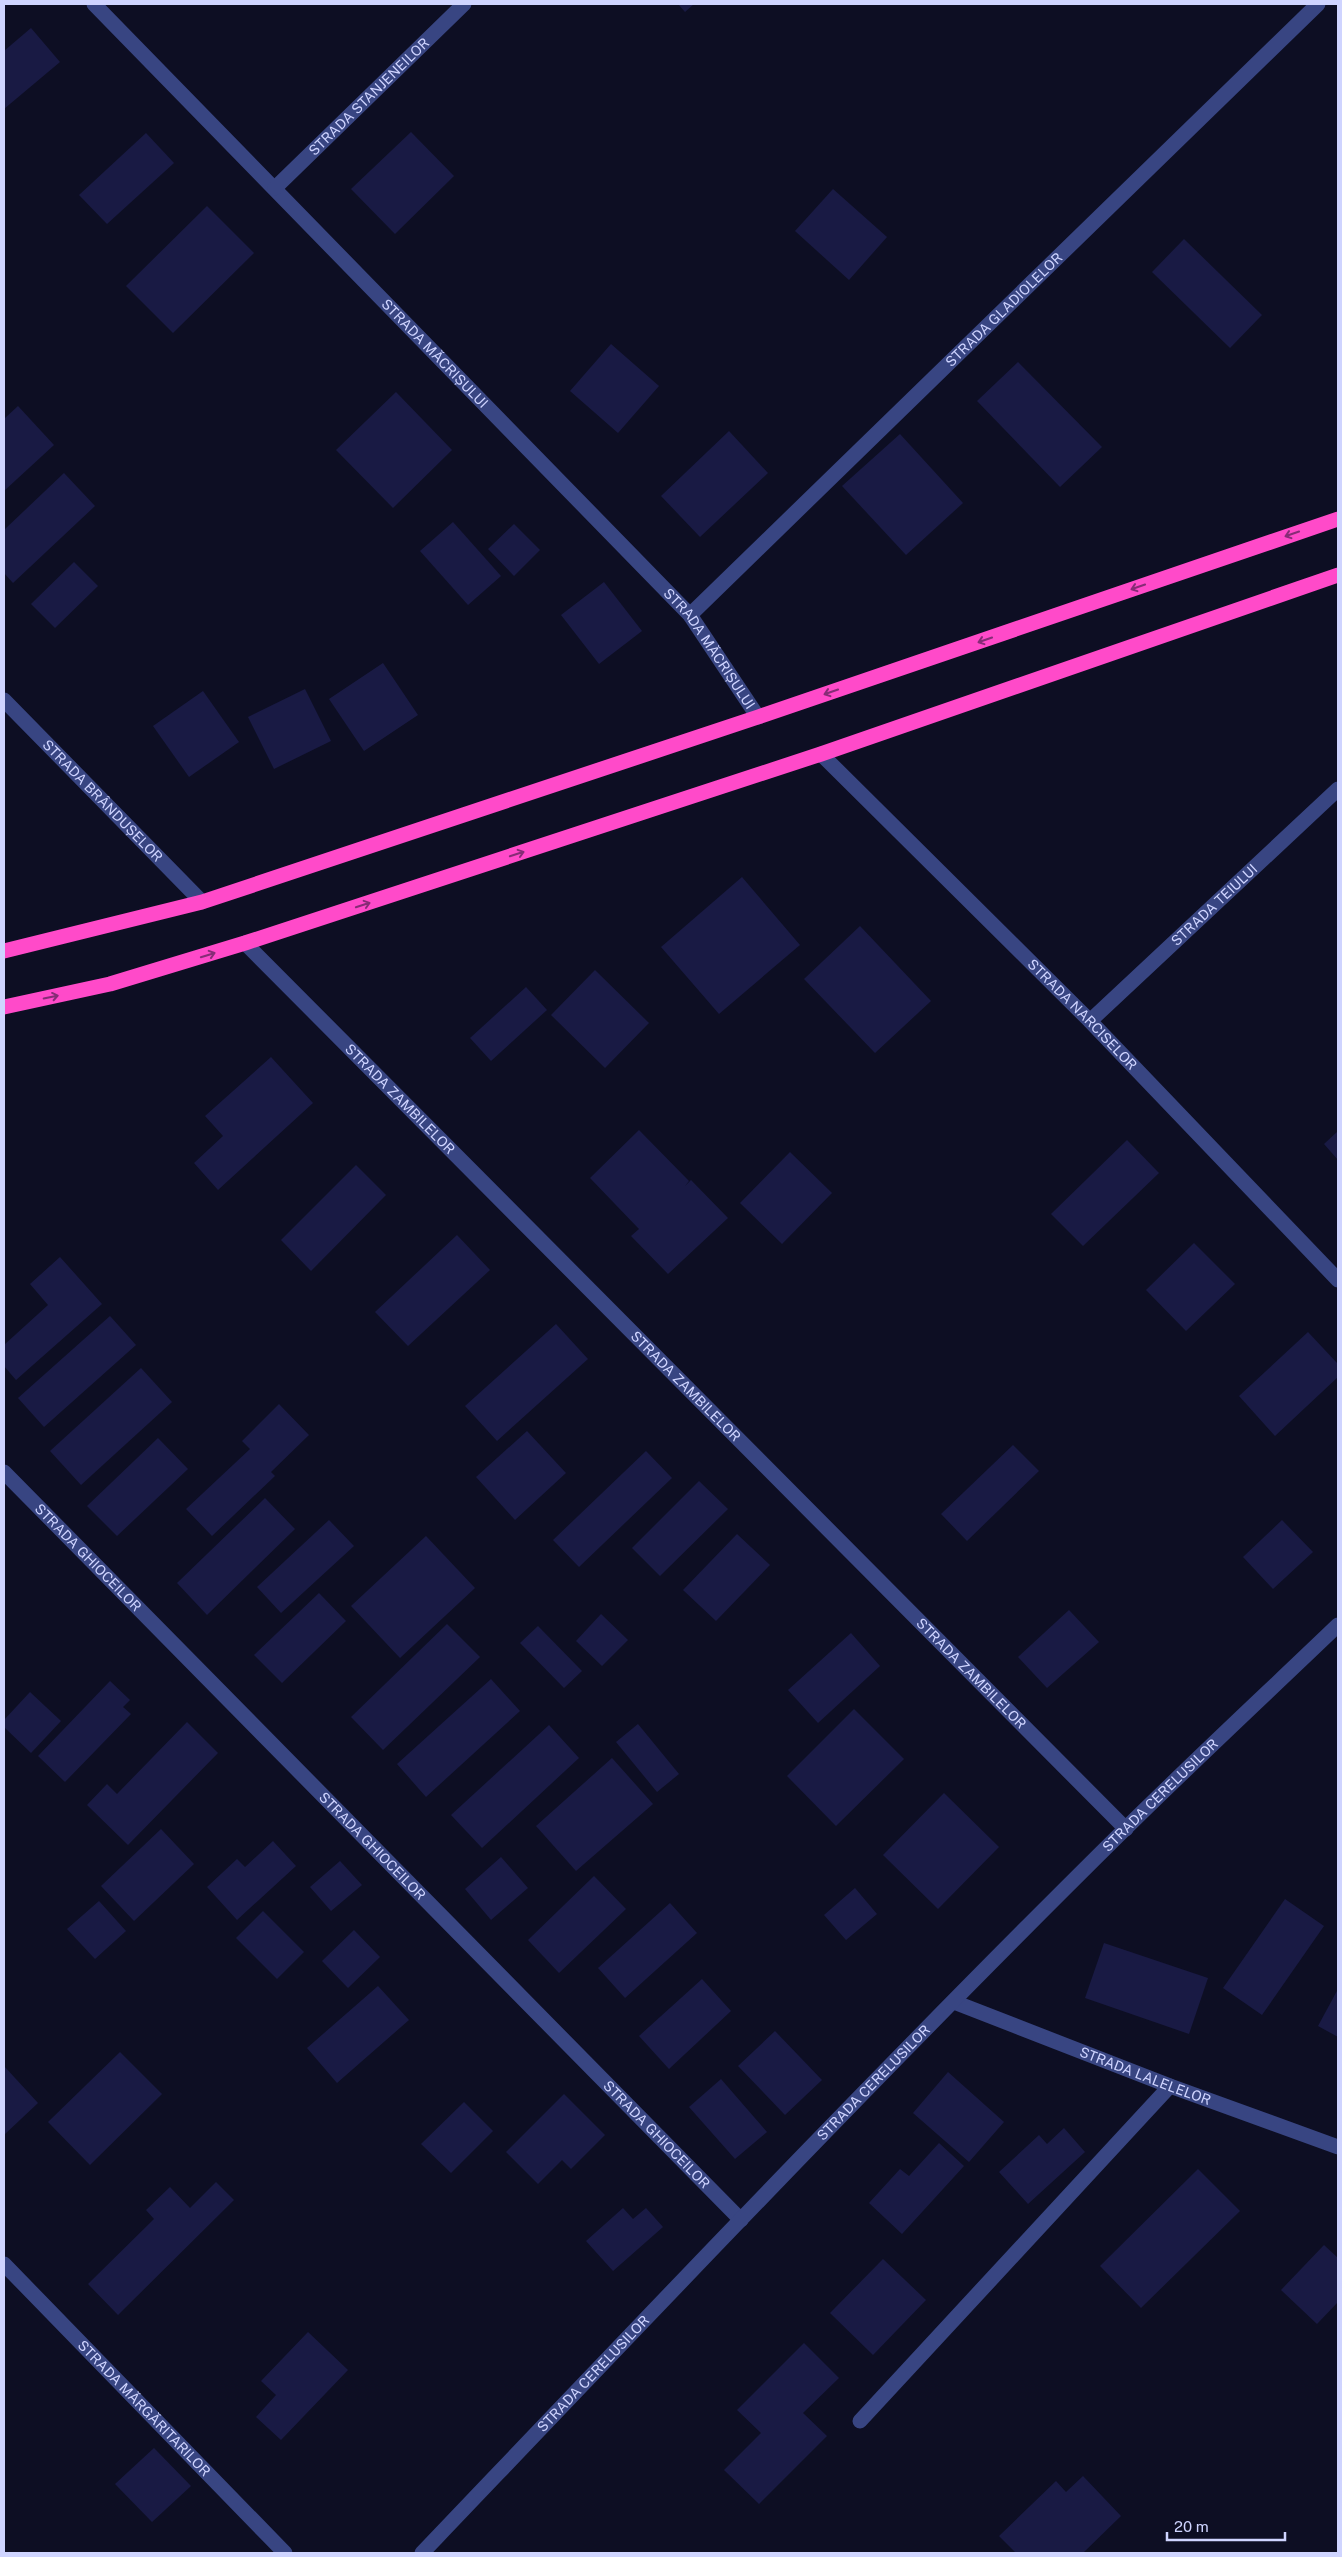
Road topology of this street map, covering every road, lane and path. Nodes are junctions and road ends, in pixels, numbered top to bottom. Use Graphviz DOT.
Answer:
graph roads {
  1 [pos="94,4"];
  2 [pos="464,4"];
  3 [pos="1318,4"];
  4 [pos="275,188"];
  5 [pos="1338,519"];
  6 [pos="1338,575"];
  7 [pos="690,615"];
  8 [pos="4,700"];
  9 [pos="758,717"];
  10 [pos="821,754"];
  11 [pos="1338,789"];
  12 [pos="202,902"];
  13 [pos="245,943"];
  14 [pos="4,951"];
  15 [pos="4,1007"];
  16 [pos="1090,1021"];
  17 [pos="1338,1280"];
  18 [pos="4,1472"];
  19 [pos="1338,1625"];
  20 [pos="1126,1829"];
  21 [pos="954,2002"];
  22 [pos="1170,2086"];
  23 [pos="1338,2147"];
  24 [pos="741,2220"];
  25 [pos="4,2264"];
  26 [pos="860,2421"];
  27 [pos="285,2553"];
  28 [pos="422,2553"];
  1 -- 4 [label="street, STRADA MĂCRIȘULUI"];
  2 -- 4 [label="street, STRADA STANJENEILOR"];
  3 -- 7 [label="street, STRADA GLADIOLELOR"];
  4 -- 7 [label="street, STRADA MĂCRIȘULUI"];
  5 -- 9 [label="highway, one-way"];
  6 -- 10 [label="highway"];
  7 -- 9 [label="street, STRADA MĂCRIȘULUI"];
  8 -- 12 [label="street, STRADA BRÂNDUȘELOR"];
  9 -- 12 [label="highway"];
  13 -- 10 [label="highway, one-way"];
  10 -- 16 [label="street, STRADA NARCISELOR"];
  11 -- 16 [label="street, STRADA TEIULUI"];
  12 -- 14 [label="highway"];
  15 -- 13 [label="highway, one-way"];
  13 -- 20 [label="street, STRADA ZAMBILELOR"];
  16 -- 17 [label="street, STRADA NARCISELOR"];
  18 -- 24 [label="street, STRADA GHIOCEILOR"];
  19 -- 20 [label="street, STRADA CERELUSILOR"];
  20 -- 21 [label="street, STRADA CERELUSILOR"];
  21 -- 22 [label="street, STRADA LALELELOR"];
  21 -- 24 [label="street, STRADA CERELUSILOR"];
  22 -- 23 [label="street, STRADA LALELELOR"];
  22 -- 26 [label="street"];
  24 -- 28 [label="street, STRADA CERELUSILOR"];
  25 -- 27 [label="street, STRADA MĂRGĂRITARILOR"];
}
